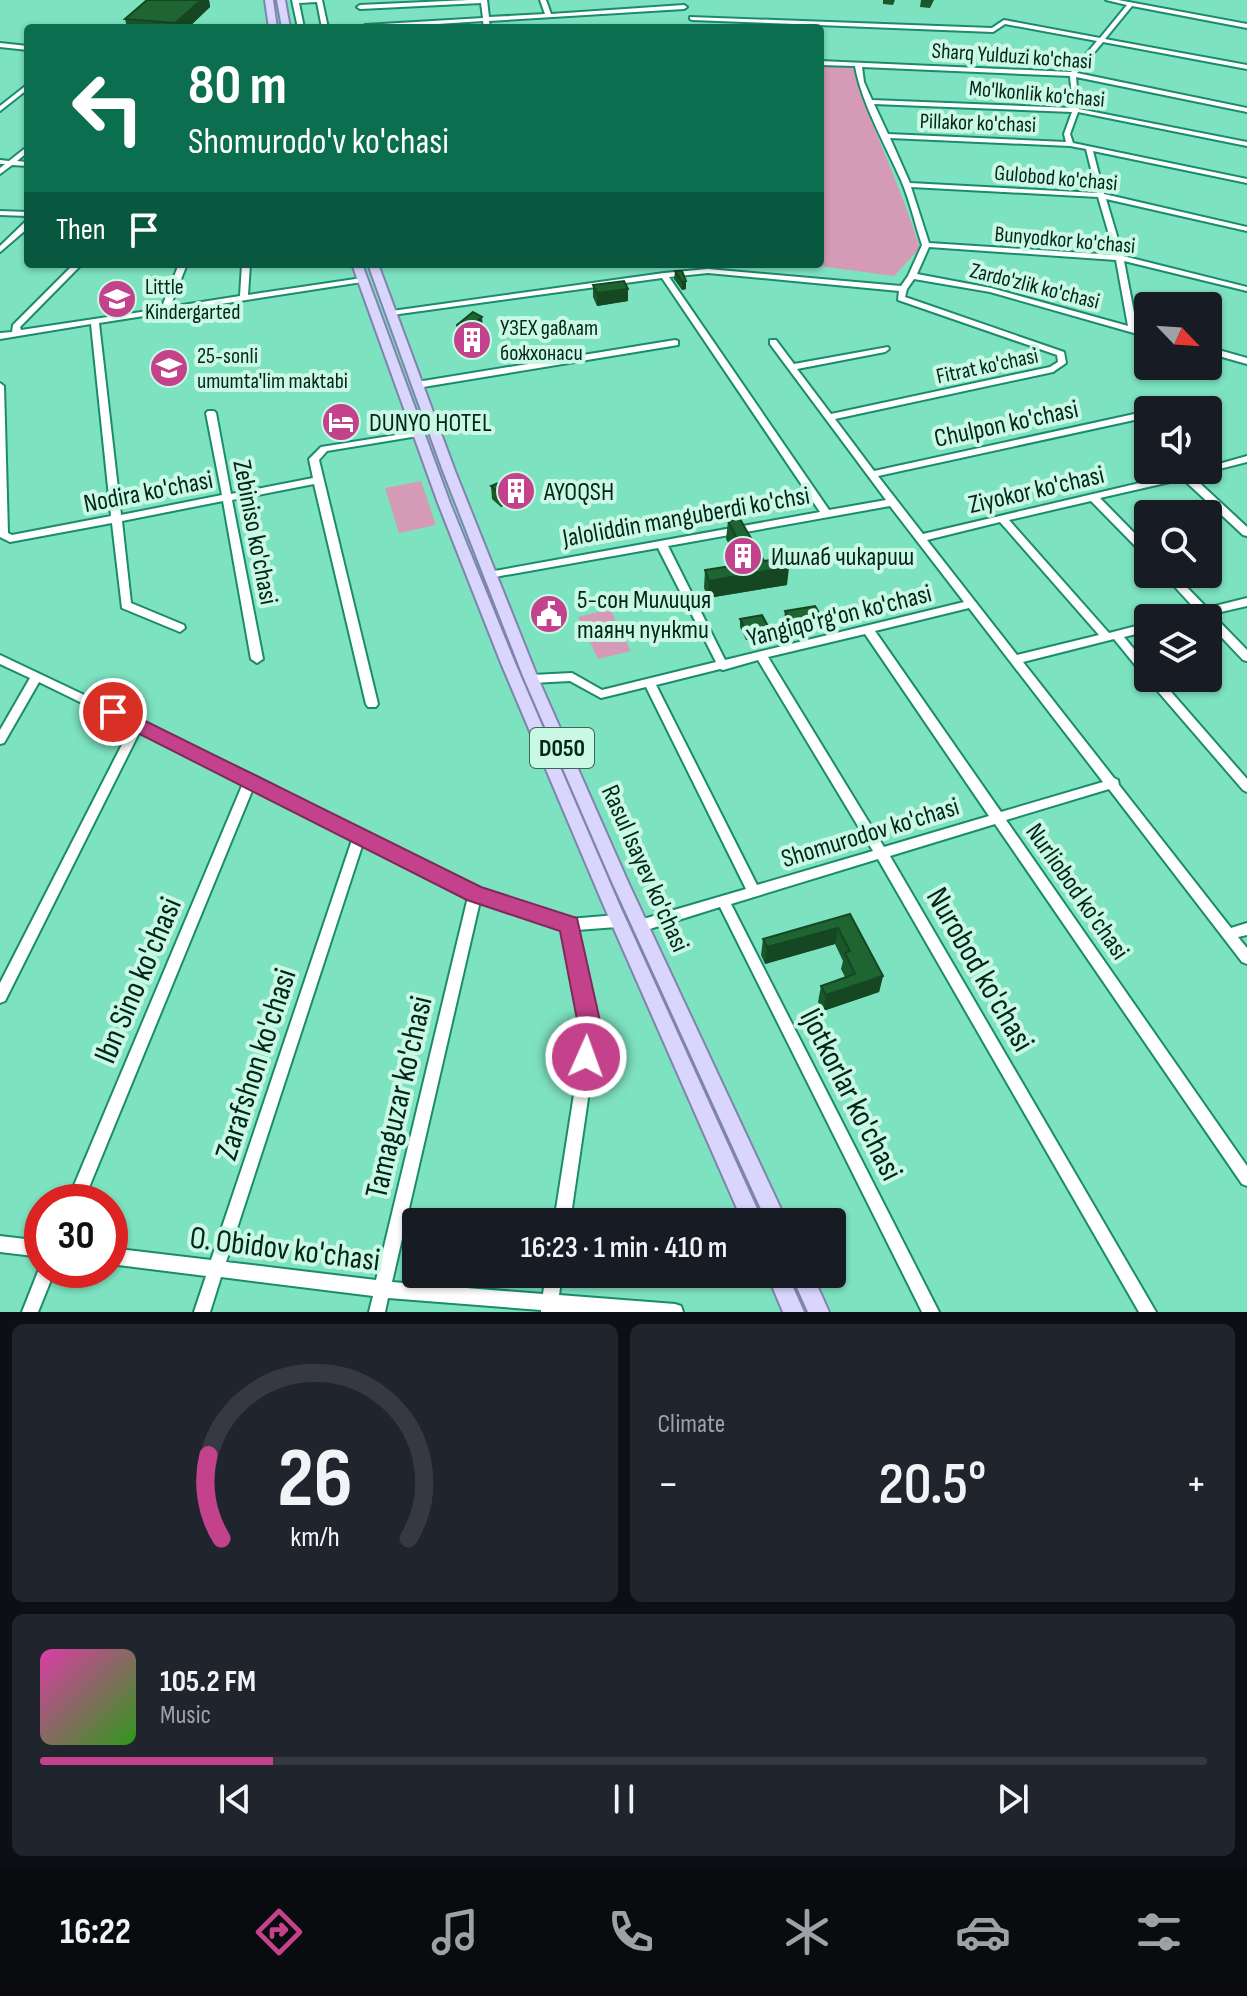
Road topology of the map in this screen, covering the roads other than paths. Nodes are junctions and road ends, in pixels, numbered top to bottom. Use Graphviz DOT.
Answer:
graph roads {
  1 [pos="269,0"];
  2 [pos="281,0"];
  3 [pos="319,0"];
  4 [pos="484,0"];
  5 [pos="543,0"];
  6 [pos="678,0"];
  7 [pos="1109,0"];
  8 [pos="295,1"];
  9 [pos="417,2"];
  10 [pos="360,4"];
  11 [pos="1131,4"];
  12 [pos="684,7"];
  13 [pos="321,13"];
  14 [pos="298,15"];
  15 [pos="549,16"];
  16 [pos="692,18"];
  17 [pos="272,24"];
  18 [pos="285,24"];
  19 [pos="300,24"];
  20 [pos="324,24"];
  21 [pos="364,24"];
  22 [pos="487,24"];
  23 [pos="697,24"];
  24 [pos="1247,26"];
  25 [pos="1103,39"];
  26 [pos="1,49"];
  27 [pos="24,50"];
  28 [pos="824,63"];
  29 [pos="858,64"];
  30 [pos="1247,67"];
  31 [pos="1073,74"];
  32 [pos="24,89"];
  33 [pos="869,102"];
  34 [pos="0,109"];
  35 [pos="1076,110"];
  36 [pos="1247,110"];
  37 [pos="885,136"];
  38 [pos="1070,144"];
  39 [pos="1247,144"];
  40 [pos="1089,148"];
  41 [pos="24,152"];
  42 [pos="0,162"];
  43 [pos="11,163"];
  44 [pos="24,164"];
  45 [pos="0,172"];
  46 [pos="1247,181"];
  47 [pos="907,185"];
  48 [pos="1099,195"];
  49 [pos="0,213"];
  50 [pos="24,214"];
  51 [pos="24,228"];
  52 [pos="1247,229"];
  53 [pos="926,245"];
  54 [pos="0,250"];
  55 [pos="1121,258"];
  56 [pos="74,268"];
  57 [pos="181,268"];
  58 [pos="246,268"];
  59 [pos="358,268"];
  60 [pos="375,268"];
  61 [pos="664,275"];
  62 [pos="912,276"];
  63 [pos="362,280"];
  64 [pos="903,289"];
  65 [pos="1247,289"];
  66 [pos="244,297"];
  67 [pos="165,309"];
  68 [pos="392,313"];
  69 [pos="95,321"];
  70 [pos="1133,329"];
  71 [pos="17,334"];
  72 [pos="0,336"];
  73 [pos="773,342"];
  74 [pos="675,343"];
  75 [pos="885,349"];
  76 [pos="1222,354"];
  77 [pos="1247,361"];
  78 [pos="792,367"];
  79 [pos="417,385"];
  80 [pos="0,386"];
  81 [pos="400,387"];
  82 [pos="211,413"];
  83 [pos="829,417"];
  84 [pos="1134,417"];
  85 [pos="418,433"];
  86 [pos="1247,459"];
  87 [pos="1222,466"];
  88 [pos="874,474"];
  89 [pos="318,480"];
  90 [pos="1153,484"];
  91 [pos="1195,484"];
  92 [pos="227,498"];
  93 [pos="1094,498"];
  94 [pos="892,502"];
  95 [pos="826,513"];
  96 [pos="1003,519"];
  97 [pos="115,520"];
  98 [pos="1247,533"];
  99 [pos="921,538"];
  100 [pos="1134,539"];
  101 [pos="661,543"];
  102 [pos="489,575"];
  103 [pos="1182,588"];
  104 [pos="1247,602"];
  105 [pos="972,604"];
  106 [pos="1197,604"];
  107 [pos="1222,608"];
  108 [pos="180,628"];
  109 [pos="868,630"];
  110 [pos="1134,630"];
  111 [pos="1222,630"];
  112 [pos="1111,636"];
  113 [pos="762,657"];
  114 [pos="1247,657"];
  115 [pos="0,659"];
  116 [pos="257,659"];
  117 [pos="1134,659"];
  118 [pos="1014,660"];
  119 [pos="723,666"];
  120 [pos="37,676"];
  121 [pos="532,679"];
  122 [pos="649,683"];
  123 [pos="1165,692"];
  124 [pos="372,704"];
  125 [pos="138,724"];
  126 [pos="0,740"];
  127 [pos="251,779"];
  128 [pos="1114,783"];
  129 [pos="1247,787"];
  130 [pos="998,818"];
  131 [pos="360,834"];
  132 [pos="882,854"];
  133 [pos="754,892"];
  134 [pos="475,894"];
  135 [pos="723,901"];
  136 [pos="617,921"];
  137 [pos="569,925"];
  138 [pos="640,926"];
  139 [pos="1247,929"];
  140 [pos="1229,934"];
  141 [pos="1247,958"];
  142 [pos="0,997"];
  143 [pos="1247,1179"];
  144 [pos="82,1184"];
  145 [pos="564,1208"];
  146 [pos="747,1208"];
  147 [pos="771,1208"];
  148 [pos="0,1244"];
  149 [pos="24,1247"];
  150 [pos="128,1258"];
  151 [pos="217,1267"];
  152 [pos="40,1288"];
  153 [pos="783,1288"];
  154 [pos="808,1288"];
  155 [pos="382,1289"];
  156 [pos="549,1306"];
  157 [pos="30,1312"];
  158 [pos="202,1312"];
  159 [pos="377,1312"];
  160 [pos="675,1312"];
  161 [pos="794,1312"];
  162 [pos="819,1312"];
  163 [pos="931,1312"];
  164 [pos="1148,1312"];
  1 -- 17 [label="main road"];
  2 -- 18 [label="main road"];
  3 -- 8 [label="street"];
  3 -- 13 [label="street"];
  4 -- 9 [label="street"];
  4 -- 22 [label="street"];
  5 -- 15 [label="street"];
  6 -- 12 [label="street"];
  7 -- 11 [label="street"];
  8 -- 14 [label="street"];
  9 -- 10 [label="street"];
  10 -- 21 [label="street"];
  11 -- 24 [label="street"];
  11 -- 25 [label="street"];
  12 -- 15 [label="street"];
  12 -- 16 [label="street"];
  13 -- 14 [label="street"];
  13 -- 20 [label="street"];
  14 -- 19 [label="street"];
  15 -- 22 [label="street"];
  16 -- 23 [label="street"];
  16 -- 25 [label="street"];
  25 -- 30 [label="street"];
  25 -- 31 [label="street"];
  26 -- 27 [label="street"];
  28 -- 29 [label="street, Sharq Yulduzi ko'chasi"];
  29 -- 31 [label="street, Sharq Yulduzi ko'chasi"];
  29 -- 33 [label="street"];
  31 -- 35 [label="street"];
  31 -- 36 [label="street, Sharq Yulduzi ko'chasi"];
  32 -- 34 [label="street"];
  33 -- 35 [label="street, Mo'lkonlik ko'chasi"];
  33 -- 37 [label="street"];
  35 -- 38 [label="street"];
  35 -- 39 [label="street, Mo'lkonlik ko'chasi"];
  37 -- 38 [label="street, Pillakor ko'chasi"];
  37 -- 47 [label="street"];
  38 -- 40 [label="street, Pillakor ko'chasi"];
  40 -- 46 [label="street"];
  40 -- 48 [label="street"];
  41 -- 43 [label="street"];
  42 -- 43 [label="street"];
  43 -- 44 [label="street"];
  43 -- 45 [label="street"];
  47 -- 48 [label="street, Gulobod ko'chasi"];
  47 -- 53 [label="street"];
  48 -- 52 [label="street, Gulobod ko'chasi"];
  48 -- 55 [label="street"];
  49 -- 50 [label="street"];
  51 -- 54 [label="street"];
  53 -- 55 [label="street, Bunyodkor ko'chasi"];
  53 -- 62 [label="street"];
  55 -- 65 [label="street, Bunyodkor ko'chasi"];
  55 -- 70 [label="street"];
  56 -- 71 [label="street"];
  57 -- 67 [label="street"];
  58 -- 66 [label="street"];
  59 -- 63 [label="main road, Rasul Isayev ko'chasi / D050"];
  60 -- 68 [label="main road, Rasul Isayev ko'chasi / D050"];
  61 -- 64 [label="street"];
  61 -- 68 [label="street"];
  61 -- 95 [label="street, Jaloliddin manguberdi ko'chsi"];
  62 -- 64 [label="street"];
  62 -- 70 [label="street, Zardo'zlik ko'chasi"];
  63 -- 66 [label="street"];
  63 -- 81 [label="main road, Rasul Isayev ko'chasi / D050"];
  64 -- 83 [label="street, Fitrat ko'chasi"];
  66 -- 67 [label="street"];
  67 -- 69 [label="street"];
  68 -- 79 [label="main road, Rasul Isayev ko'chasi / D050"];
  69 -- 71 [label="street"];
  69 -- 97 [label="street"];
  71 -- 72 [label="street"];
  73 -- 78 [label="street, Yangiqo'rg'on ko'chasi"];
  74 -- 79 [label="street"];
  75 -- 78 [label="street"];
  76 -- 77 [label="street"];
  78 -- 83 [label="street, Yangiqo'rg'on ko'chasi"];
  79 -- 81 [label="main road"];
  79 -- 102 [label="main road, Rasul Isayev ko'chasi / D050"];
  80 -- 97 [label="street, Nodira ko'chasi"];
  81 -- 85 [label="main road, Rasul Isayev ko'chasi / D050"];
  82 -- 92 [label="street, Zebiniso ko'chasi"];
  83 -- 88 [label="street, Yangiqo'rg'on ko'chasi"];
  84 -- 88 [label="street, Chulpon ko'chasi"];
  85 -- 89 [label="street"];
  85 -- 136 [label="main road, Rasul Isayev ko'chasi / D050"];
  86 -- 87 [label="street, Ziyokor ko'chasi"];
  88 -- 94 [label="street, Yangiqo'rg'on ko'chasi"];
  89 -- 92 [label="street, Nodira ko'chasi"];
  89 -- 124 [label="street"];
  90 -- 93 [label="street, Ziyokor ko'chasi"];
  91 -- 98 [label="street"];
  92 -- 97 [label="street, Nodira ko'chasi"];
  92 -- 116 [label="street, Zebiniso ko'chasi"];
  93 -- 96 [label="street, Ziyokor ko'chasi"];
  93 -- 100 [label="street"];
  94 -- 95 [label="street, Jaloliddin manguberdi ko'chsi"];
  94 -- 99 [label="street, Yangiqo'rg'on ko'chasi"];
  95 -- 101 [label="street, Jaloliddin manguberdi ko'chsi"];
  96 -- 99 [label="street, Ziyokor ko'chasi"];
  96 -- 112 [label="street"];
  97 -- 108 [label="street"];
  99 -- 105 [label="street, Yangiqo'rg'on ko'chasi"];
  101 -- 102 [label="street, Jaloliddin manguberdi ko'chsi"];
  101 -- 119 [label="street"];
  102 -- 121 [label="main road, Rasul Isayev ko'chasi / D050"];
  103 -- 106 [label="street"];
  104 -- 107 [label="street"];
  105 -- 109 [label="street, Yangiqo'rg'on ko'chasi"];
  105 -- 118 [label="street, Yangiqo'rg'on ko'chasi"];
  109 -- 113 [label="street, Yangiqo'rg'on ko'chasi"];
  109 -- 130 [label="street, Nurliobod ko'chasi"];
  110 -- 112 [label="street"];
  111 -- 114 [label="street"];
  112 -- 117 [label="street"];
  112 -- 118 [label="street"];
  113 -- 119 [label="street, Yangiqo'rg'on ko'chasi"];
  113 -- 132 [label="street, Nurobod ko'chasi"];
  115 -- 120 [label="street"];
  118 -- 128 [label="street, Yangiqo'rg'on ko'chasi"];
  119 -- 122 [label="street, Yangiqo'rg'on ko'chasi"];
  120 -- 125 [label="street"];
  120 -- 126 [label="street"];
  121 -- 122 [label="street, Yangiqo'rg'on ko'chasi"];
  121 -- 138 [label="main road, Rasul Isayev ko'chasi / D050"];
  122 -- 133 [label="street"];
  123 -- 129 [label="street"];
  125 -- 127 [label="street"];
  125 -- 142 [label="street"];
  127 -- 131 [label="street"];
  127 -- 144 [label="street, Ibn Sino ko'chasi"];
  128 -- 130 [label="street, Shomurodov ko'chasi"];
  128 -- 140 [label="street, Yangiqo'rg'on ko'chasi"];
  130 -- 132 [label="street, Shomurodov ko'chasi"];
  130 -- 143 [label="street, Nurliobod ko'chasi"];
  131 -- 134 [label="street"];
  131 -- 151 [label="street, Zarafshon ko'chasi"];
  132 -- 133 [label="street, Shomurodov ko'chasi"];
  132 -- 164 [label="street, Nurobod ko'chasi"];
  133 -- 135 [label="street, Shomurodov ko'chasi"];
  134 -- 137 [label="street"];
  134 -- 155 [label="street, Tamaguzar ko'chasi"];
  135 -- 138 [label="street, Shomurodov ko'chasi"];
  135 -- 163 [label="street, Ijotkorlar ko'chasi"];
  136 -- 137 [label="street"];
  136 -- 146 [label="main road, Rasul Isayev ko'chasi / D050"];
  137 -- 145 [label="street"];
  138 -- 147 [label="main road, Rasul Isayev ko'chasi / D050"];
  139 -- 140 [label="street"];
  140 -- 141 [label="street, Yangiqo'rg'on ko'chasi"];
  148 -- 149 [label="street"];
  150 -- 151 [label="street, O. Obidov ko'chasi"];
  151 -- 155 [label="street, O. Obidov ko'chasi"];
  151 -- 158 [label="street, Zarafshon ko'chasi"];
  152 -- 157 [label="street"];
  153 -- 161 [label="main road"];
  154 -- 162 [label="main road"];
  155 -- 156 [label="street, O. Obidov ko'chasi"];
  155 -- 159 [label="street, Tamaguzar ko'chasi"];
  156 -- 160 [label="street, O. Obidov ko'chasi"];
}
